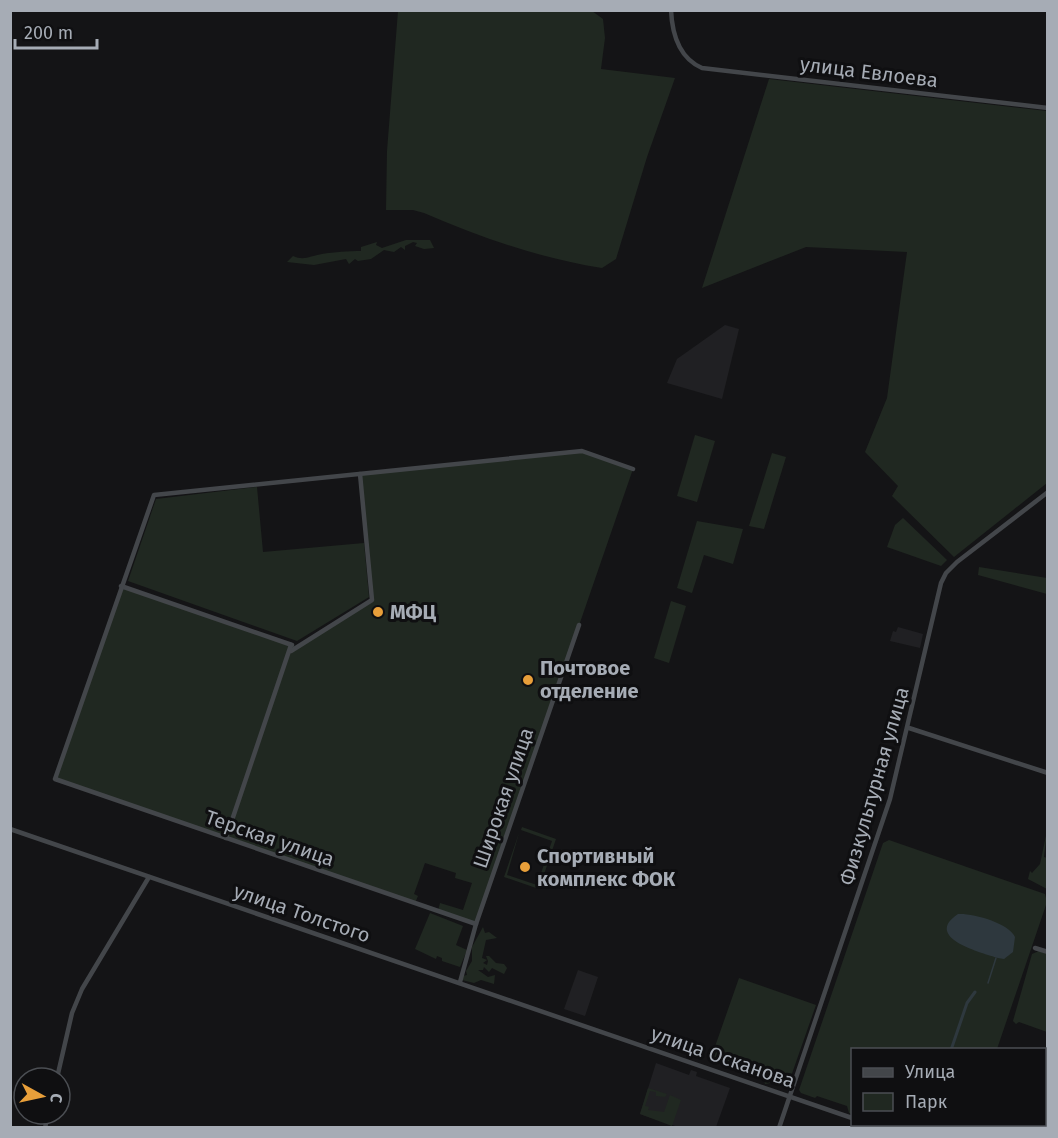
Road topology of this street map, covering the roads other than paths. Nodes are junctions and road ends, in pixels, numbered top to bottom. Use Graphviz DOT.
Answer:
graph roads {
  1 [pos="671,10"];
  2 [pos="1047,108"];
  3 [pos="633,469"];
  4 [pos="360,474"];
  5 [pos="1047,492"];
  6 [pos="121,586"];
  7 [pos="579,625"];
  8 [pos="291,648"];
  9 [pos="909,728"];
  10 [pos="1047,773"];
  11 [pos="10,830"];
  12 [pos="226,838"];
  13 [pos="149,877"];
  14 [pos="476,924"];
  15 [pos="1035,948"];
  16 [pos="1047,952"];
  17 [pos="460,982"];
  18 [pos="584,1025"];
  19 [pos="60,1066"];
  20 [pos="790,1096"];
  21 [pos="851,1118"];
  22 [pos="779,1128"];
  1 -- 2 [label="street, улица Евлоева"];
  3 -- 4 [label="street"];
  4 -- 6 [label="street"];
  4 -- 8 [label="street"];
  5 -- 9 [label="street, Физкультурная улица"];
  6 -- 8 [label="street"];
  6 -- 12 [label="street, Терская улица"];
  7 -- 14 [label="street, Широкая улица"];
  8 -- 12 [label="street"];
  9 -- 10 [label="street"];
  9 -- 20 [label="street, Физкультурная улица"];
  11 -- 13 [label="street, улица Толстого"];
  12 -- 14 [label="street, Терская улица"];
  13 -- 17 [label="street, улица Толстого"];
  13 -- 19 [label="street"];
  14 -- 17 [label="street, Широкая улица"];
  15 -- 16 [label="street"];
  17 -- 18 [label="street, улица Толстого"];
  18 -- 20 [label="street, улица Осканова"];
  20 -- 21 [label="street, улица Осканова"];
  20 -- 22 [label="street, Физкультурная улица"];
}
